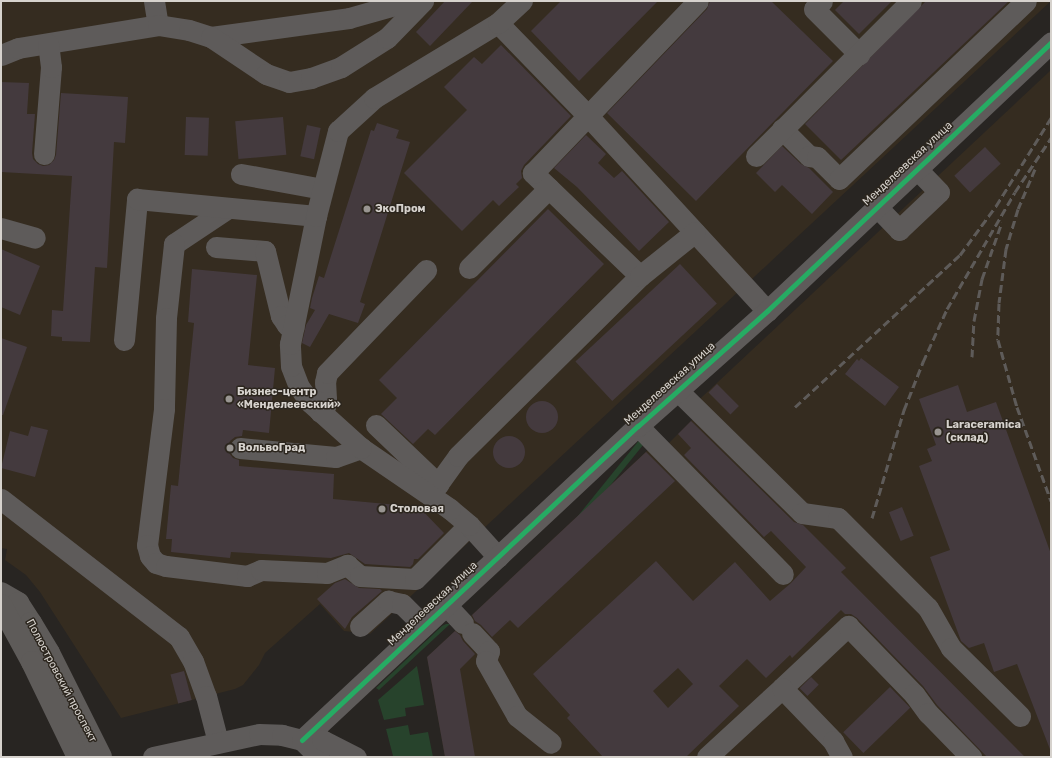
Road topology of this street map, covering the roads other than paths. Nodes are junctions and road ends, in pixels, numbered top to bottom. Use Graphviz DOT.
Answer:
graph roads {
  1 [pos="154,1"];
  2 [pos="409,1"];
  3 [pos="423,1"];
  4 [pos="522,1"];
  5 [pos="698,1"];
  6 [pos="911,1"];
  7 [pos="1026,1"];
  8 [pos="814,4"];
  9 [pos="498,23"];
  10 [pos="158,25"];
  11 [pos="211,38"];
  12 [pos="1051,42"];
  13 [pos="48,44"];
  14 [pos="859,54"];
  15 [pos="1,55"];
  16 [pos="588,116"];
  17 [pos="782,129"];
  18 [pos="44,154"];
  19 [pos="756,156"];
  20 [pos="917,169"];
  21 [pos="241,174"];
  22 [pos="549,188"];
  23 [pos="323,189"];
  24 [pos="877,207"];
  25 [pos="228,208"];
  26 [pos="316,216"];
  27 [pos="1,228"];
  28 [pos="695,232"];
  29 [pos="35,238"];
  30 [pos="216,247"];
  31 [pos="469,268"];
  32 [pos="426,270"];
  33 [pos="640,276"];
  34 [pos="767,311"];
  35 [pos="294,327"];
  36 [pos="124,340"];
  37 [pos="677,390"];
  38 [pos="320,412"];
  39 [pos="376,425"];
  40 [pos="638,426"];
  41 [pos="240,448"];
  42 [pos="361,448"];
  43 [pos="434,489"];
  44 [pos="1,499"];
  45 [pos="469,525"];
  46 [pos="498,557"];
  47 [pos="783,574"];
  48 [pos="1,593"];
  49 [pos="1,605"];
  50 [pos="446,605"];
  51 [pos="360,626"];
  52 [pos="424,626"];
  53 [pos="782,688"];
  54 [pos="1020,716"];
  55 [pos="302,740"];
  56 [pos="218,742"];
  57 [pos="551,743"];
  58 [pos="78,757"];
  59 [pos="101,757"];
  60 [pos="153,757"];
  61 [pos="319,757"];
  62 [pos="356,757"];
  63 [pos="707,757"];
  64 [pos="842,757"];
  65 [pos="971,757"];
  1 -- 10 [label="street"];
  2 -- 11 [label="street"];
  3 -- 11 [label="street"];
  4 -- 9 [label="street"];
  5 -- 16 [label="street"];
  6 -- 14 [label="street"];
  7 -- 17 [label="street"];
  8 -- 14 [label="street"];
  9 -- 16 [label="street"];
  9 -- 23 [label="street"];
  10 -- 11 [label="street"];
  10 -- 13 [label="street"];
  12 -- 20 [label="street, Менделеевская улица"];
  13 -- 15 [label="street"];
  13 -- 18 [label="street"];
  14 -- 17 [label="street"];
  16 -- 22 [label="street"];
  16 -- 28 [label="street"];
  17 -- 19 [label="street"];
  20 -- 24 [label="street, Менделеевская улица"];
  20 -- 24 [label="street"];
  21 -- 23 [label="street"];
  22 -- 31 [label="street"];
  22 -- 33 [label="street"];
  23 -- 26 [label="street"];
  24 -- 34 [label="street, Менделеевская улица"];
  25 -- 26 [label="street"];
  25 -- 36 [label="street"];
  25 -- 45 [label="street"];
  26 -- 35 [label="street"];
  27 -- 29 [label="street"];
  28 -- 33 [label="street"];
  28 -- 34 [label="street"];
  30 -- 35 [label="street"];
  32 -- 38 [label="street"];
  33 -- 43 [label="street"];
  34 -- 37 [label="street, Менделеевская улица"];
  35 -- 38 [label="street"];
  37 -- 40 [label="street, Менделеевская улица"];
  37 -- 54 [label="street"];
  38 -- 42 [label="street"];
  39 -- 43 [label="street"];
  40 -- 46 [label="street, Менделеевская улица"];
  40 -- 47 [label="street"];
  41 -- 42 [label="street"];
  42 -- 43 [label="street"];
  43 -- 45 [label="street"];
  44 -- 56 [label="street"];
  45 -- 46 [label="street"];
  46 -- 50 [label="street, Менделеевская улица"];
  48 -- 59 [label="main road, Полюстровский проспект"];
  49 -- 58 [label="main road, Полюстровский проспект"];
  50 -- 52 [label="street, Менделеевская улица"];
  50 -- 57 [label="street"];
  51 -- 52 [label="street"];
  52 -- 55 [label="street, Менделеевская улица"];
  53 -- 63 [label="street"];
  53 -- 64 [label="street"];
  53 -- 65 [label="street"];
  55 -- 56 [label="street"];
  55 -- 61 [label="street"];
  55 -- 62 [label="street"];
  56 -- 60 [label="street"];
}
